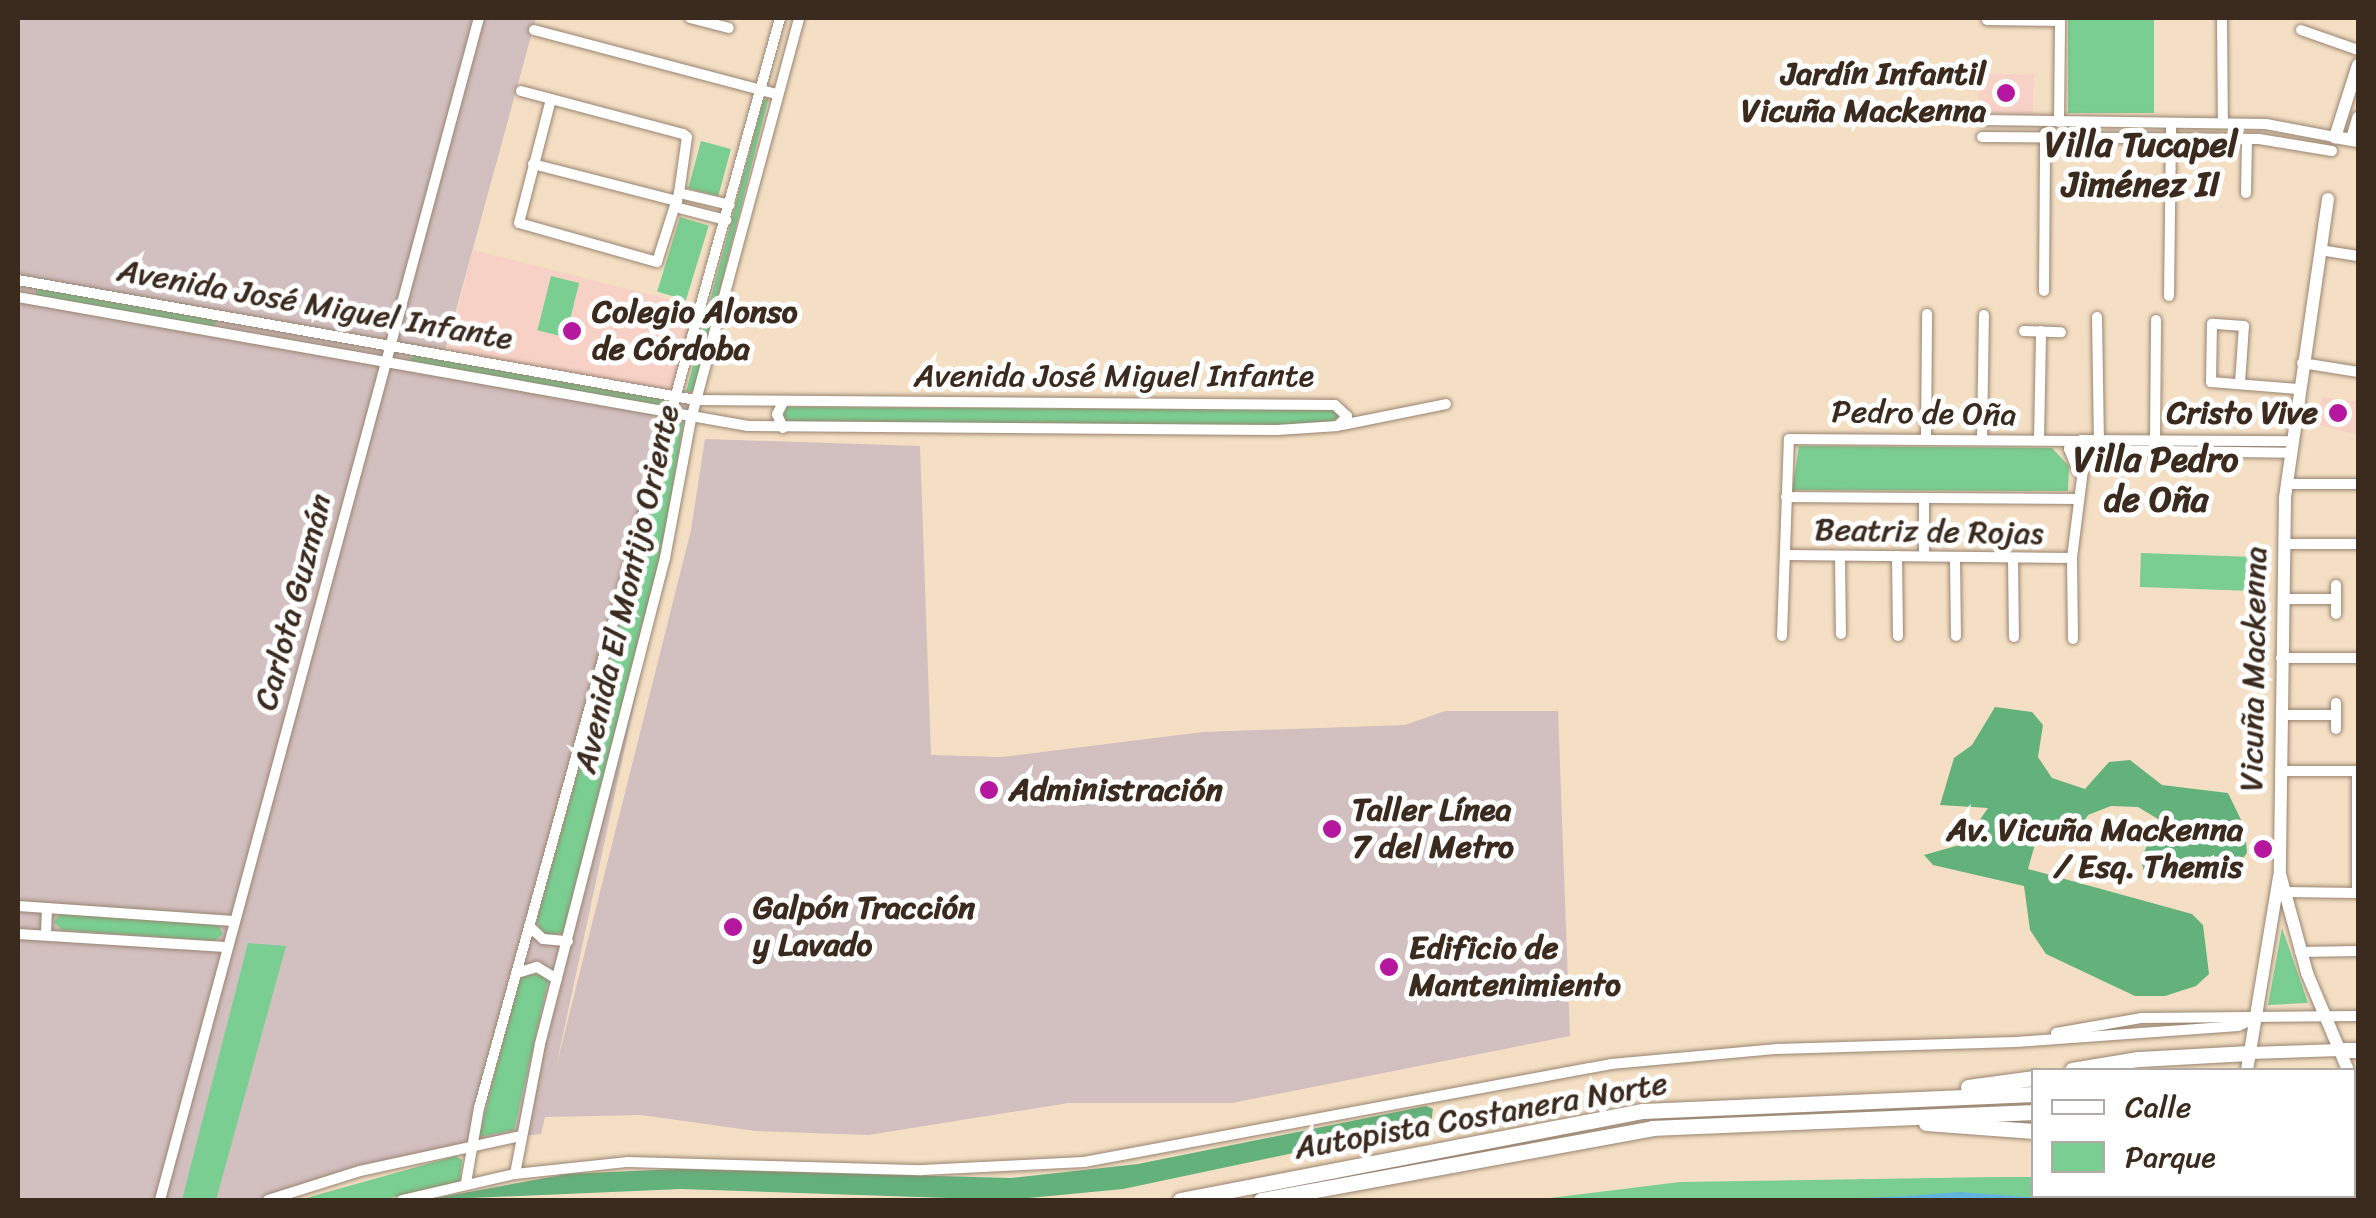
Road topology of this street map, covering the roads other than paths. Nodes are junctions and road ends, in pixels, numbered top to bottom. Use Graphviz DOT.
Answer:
graph roads {
  1 [pos="479,18"];
  2 [pos="690,18"];
  3 [pos="780,18"];
  4 [pos="798,18"];
  5 [pos="2222,18"];
  6 [pos="1986,20"];
  7 [pos="2060,20"];
  8 [pos="715,21"];
  9 [pos="729,28"];
  10 [pos="534,30"];
  11 [pos="2301,30"];
  12 [pos="2358,50"];
  13 [pos="2358,66"];
  14 [pos="760,90"];
  15 [pos="521,91"];
  16 [pos="778,94"];
  17 [pos="550,99"];
  18 [pos="2358,118"];
  19 [pos="1983,120"];
  20 [pos="2046,122"];
  21 [pos="2059,122"];
  22 [pos="2171,123"];
  23 [pos="2224,123"];
  24 [pos="1982,137"];
  25 [pos="2171,138"];
  26 [pos="2246,138"];
  27 [pos="2045,139"];
  28 [pos="2355,140"];
  29 [pos="2334,144"];
  30 [pos="533,164"];
  31 [pos="2246,192"];
  32 [pos="2328,199"];
  33 [pos="677,200"];
  34 [pos="730,206"];
  35 [pos="726,220"];
  36 [pos="2320,250"];
  37 [pos="2358,256"];
  38 [pos="18,280"];
  39 [pos="2044,291"];
  40 [pos="2169,296"];
  41 [pos="18,297"];
  42 [pos="1927,314"];
  43 [pos="1984,315"];
  44 [pos="223,316"];
  45 [pos="2097,317"];
  46 [pos="2156,320"];
  47 [pos="2024,331"];
  48 [pos="2041,331"];
  49 [pos="2061,332"];
  50 [pos="220,334"];
  51 [pos="390,346"];
  52 [pos="385,363"];
  53 [pos="2302,364"];
  54 [pos="2358,372"];
  55 [pos="2240,384"];
  56 [pos="2298,389"];
  57 [pos="678,398"];
  58 [pos="696,400"];
  59 [pos="784,401"];
  60 [pos="1446,404"];
  61 [pos="674,416"];
  62 [pos="691,419"];
  63 [pos="1341,425"];
  64 [pos="783,428"];
  65 [pos="1926,439"];
  66 [pos="1982,440"];
  67 [pos="2039,440"];
  68 [pos="2099,441"];
  69 [pos="2156,441"];
  70 [pos="2290,447"];
  71 [pos="2078,449"];
  72 [pos="2287,484"];
  73 [pos="2358,484"];
  74 [pos="1786,497"];
  75 [pos="1924,498"];
  76 [pos="2076,499"];
  77 [pos="2284,544"];
  78 [pos="2358,544"];
  79 [pos="1786,555"];
  80 [pos="1840,556"];
  81 [pos="1898,556"];
  82 [pos="1924,556"];
  83 [pos="1955,557"];
  84 [pos="2014,558"];
  85 [pos="2072,558"];
  86 [pos="2336,585"];
  87 [pos="2283,599"];
  88 [pos="2336,599"];
  89 [pos="2336,614"];
  90 [pos="1841,634"];
  91 [pos="1782,636"];
  92 [pos="1898,636"];
  93 [pos="1956,636"];
  94 [pos="2014,637"];
  95 [pos="2073,639"];
  96 [pos="2282,658"];
  97 [pos="2358,658"];
  98 [pos="2281,716"];
  99 [pos="2336,729"];
  100 [pos="2280,771"];
  101 [pos="2358,771"];
  102 [pos="2280,874"];
  103 [pos="2285,892"];
  104 [pos="2358,893"];
  105 [pos="18,906"];
  106 [pos="47,908"];
  107 [pos="233,921"];
  108 [pos="530,926"];
  109 [pos="18,934"];
  110 [pos="46,936"];
  111 [pos="568,941"];
  112 [pos="226,947"];
  113 [pos="2358,951"];
  114 [pos="2300,952"];
  115 [pos="517,972"];
  116 [pos="557,979"];
  117 [pos="2325,1016"];
  118 [pos="2358,1016"];
  119 [pos="2257,1018"];
  120 [pos="2340,1050"];
  121 [pos="2358,1050"];
  122 [pos="2250,1053"];
  123 [pos="2084,1068"];
  124 [pos="2247,1068"];
  125 [pos="2347,1068"];
  126 [pos="2031,1078"];
  127 [pos="2031,1094"];
  128 [pos="1870,1099"];
  129 [pos="2031,1112"];
  130 [pos="1858,1116"];
  131 [pos="2031,1131"];
  132 [pos="521,1136"];
  133 [pos="470,1144"];
  134 [pos="515,1174"];
  135 [pos="466,1184"];
  136 [pos="160,1200"];
  137 [pos="268,1200"];
  138 [pos="402,1200"];
  139 [pos="1180,1200"];
  140 [pos="1261,1200"];
  1 -- 51 [label="street, Carlota Guzmán"];
  2 -- 8 [label="street"];
  3 -- 14 [label="street"];
  4 -- 16 [label="street, Avenida El Montijo Oriente"];
  5 -- 23 [label="street"];
  6 -- 7 [label="street"];
  7 -- 21 [label="street"];
  8 -- 9 [label="street"];
  10 -- 14 [label="street"];
  11 -- 12 [label="street"];
  13 -- 29 [label="main road"];
  14 -- 16 [label="street"];
  14 -- 34 [label="street"];
  15 -- 17 [label="street"];
  16 -- 58 [label="street, Avenida El Montijo Oriente"];
  17 -- 30 [label="street"];
  17 -- 33 [label="street"];
  18 -- 28 [label="main road"];
  19 -- 20 [label="street"];
  20 -- 21 [label="street"];
  20 -- 27 [label="street"];
  21 -- 22 [label="street"];
  22 -- 23 [label="street"];
  22 -- 25 [label="street"];
  23 -- 29 [label="street"];
  24 -- 27 [label="street"];
  25 -- 26 [label="street"];
  25 -- 27 [label="street"];
  25 -- 40 [label="street"];
  26 -- 29 [label="street"];
  26 -- 31 [label="street"];
  27 -- 39 [label="street"];
  28 -- 29 [label="main road"];
  30 -- 33 [label="street"];
  30 -- 33 [label="street"];
  32 -- 36 [label="main road, Vicuña Mackenna"];
  33 -- 34 [label="street"];
  33 -- 35 [label="street"];
  34 -- 35 [label="street"];
  35 -- 57 [label="street"];
  36 -- 37 [label="street"];
  36 -- 53 [label="main road, Vicuña Mackenna"];
  38 -- 44 [label="street, Avenida José Miguel Infante"];
  41 -- 50 [label="street, Avenida José Miguel Infante"];
  42 -- 65 [label="street"];
  43 -- 66 [label="street"];
  44 -- 50 [label="street"];
  44 -- 51 [label="street, Avenida José Miguel Infante"];
  45 -- 68 [label="street"];
  46 -- 69 [label="street"];
  47 -- 48 [label="street"];
  48 -- 49 [label="street"];
  48 -- 67 [label="street"];
  50 -- 52 [label="street, Avenida José Miguel Infante"];
  51 -- 52 [label="street, Carlota Guzmán"];
  51 -- 57 [label="street, Avenida José Miguel Infante"];
  52 -- 61 [label="street, Avenida José Miguel Infante"];
  52 -- 107 [label="street, Carlota Guzmán"];
  53 -- 54 [label="street"];
  53 -- 56 [label="main road, Vicuña Mackenna"];
  55 -- 55 [label="street"];
  55 -- 56 [label="street"];
  56 -- 70 [label="main road, Vicuña Mackenna"];
  57 -- 58 [label="street, Avenida José Miguel Infante"];
  57 -- 61 [label="street"];
  58 -- 59 [label="street, Avenida José Miguel Infante"];
  58 -- 62 [label="street, Avenida El Montijo Oriente"];
  59 -- 63 [label="street, Avenida José Miguel Infante"];
  59 -- 64 [label="street"];
  60 -- 63 [label="street"];
  61 -- 62 [label="street, Avenida José Miguel Infante"];
  61 -- 108 [label="street"];
  62 -- 64 [label="street, Avenida José Miguel Infante"];
  62 -- 111 [label="street, Avenida El Montijo Oriente"];
  63 -- 64 [label="street, Avenida José Miguel Infante"];
  65 -- 66 [label="street, Pedro de Oña"];
  65 -- 74 [label="street, Pedro de Oña"];
  66 -- 67 [label="street, Pedro de Oña"];
  67 -- 71 [label="street, Pedro de Oña"];
  68 -- 69 [label="street, Pedro de Oña"];
  68 -- 71 [label="street, Pedro de Oña"];
  69 -- 70 [label="street, Pedro de Oña"];
  70 -- 71 [label="street, Pedro de Oña"];
  70 -- 72 [label="main road, Vicuña Mackenna"];
  71 -- 76 [label="street"];
  72 -- 73 [label="street"];
  72 -- 77 [label="main road, Vicuña Mackenna"];
  74 -- 75 [label="street"];
  74 -- 79 [label="street"];
  75 -- 76 [label="street"];
  75 -- 82 [label="street"];
  76 -- 85 [label="street"];
  77 -- 78 [label="street"];
  77 -- 87 [label="main road, Vicuña Mackenna"];
  79 -- 80 [label="street, Beatriz de Rojas"];
  79 -- 91 [label="street"];
  80 -- 81 [label="street, Beatriz de Rojas"];
  80 -- 90 [label="street"];
  81 -- 82 [label="street, Beatriz de Rojas"];
  81 -- 92 [label="street"];
  82 -- 83 [label="street, Beatriz de Rojas"];
  83 -- 84 [label="street, Beatriz de Rojas"];
  83 -- 93 [label="street"];
  84 -- 85 [label="street, Beatriz de Rojas"];
  84 -- 94 [label="street"];
  85 -- 95 [label="street"];
  86 -- 88 [label="street"];
  87 -- 88 [label="street"];
  87 -- 96 [label="main road, Vicuña Mackenna"];
  88 -- 89 [label="street"];
  96 -- 97 [label="street"];
  96 -- 98 [label="main road, Vicuña Mackenna"];
  98 -- 99 [label="street"];
  98 -- 100 [label="main road, Vicuña Mackenna"];
  100 -- 101 [label="street"];
  100 -- 102 [label="main road, Vicuña Mackenna"];
  101 -- 104 [label="street"];
  102 -- 103 [label="main road, Vicuña Mackenna"];
  102 -- 119 [label="main road"];
  103 -- 104 [label="street"];
  103 -- 114 [label="main road, Vicuña Mackenna"];
  105 -- 106 [label="street"];
  106 -- 107 [label="street"];
  106 -- 110 [label="street"];
  107 -- 112 [label="street, Carlota Guzmán"];
  108 -- 111 [label="street"];
  108 -- 115 [label="street"];
  109 -- 110 [label="street"];
  110 -- 112 [label="street"];
  111 -- 116 [label="street, Avenida El Montijo Oriente"];
  112 -- 136 [label="street, Carlota Guzmán"];
  113 -- 114 [label="street"];
  114 -- 117 [label="main road, Vicuña Mackenna"];
  115 -- 116 [label="street"];
  115 -- 133 [label="street"];
  116 -- 132 [label="street, Avenida El Montijo Oriente"];
  117 -- 118 [label="street"];
  117 -- 119 [label="street"];
  117 -- 120 [label="main road, Vicuña Mackenna"];
  119 -- 122 [label="main road"];
  119 -- 134 [label="street"];
  120 -- 121 [label="highway"];
  120 -- 122 [label="main road"];
  120 -- 125 [label="main road, Vicuña Mackenna"];
  122 -- 123 [label="highway"];
  122 -- 124 [label="main road"];
  126 -- 128 [label="highway"];
  127 -- 128 [label="highway, Autopista Costanera Norte"];
  128 -- 139 [label="highway, Autopista Costanera Norte"];
  129 -- 130 [label="highway, Autopista Costanera Norte"];
  130 -- 131 [label="highway"];
  130 -- 140 [label="highway, Autopista Costanera Norte"];
  132 -- 133 [label="street"];
  132 -- 134 [label="street, Avenida El Montijo Oriente"];
  133 -- 135 [label="street"];
  133 -- 137 [label="street"];
  134 -- 135 [label="street"];
  135 -- 138 [label="street"];
}
